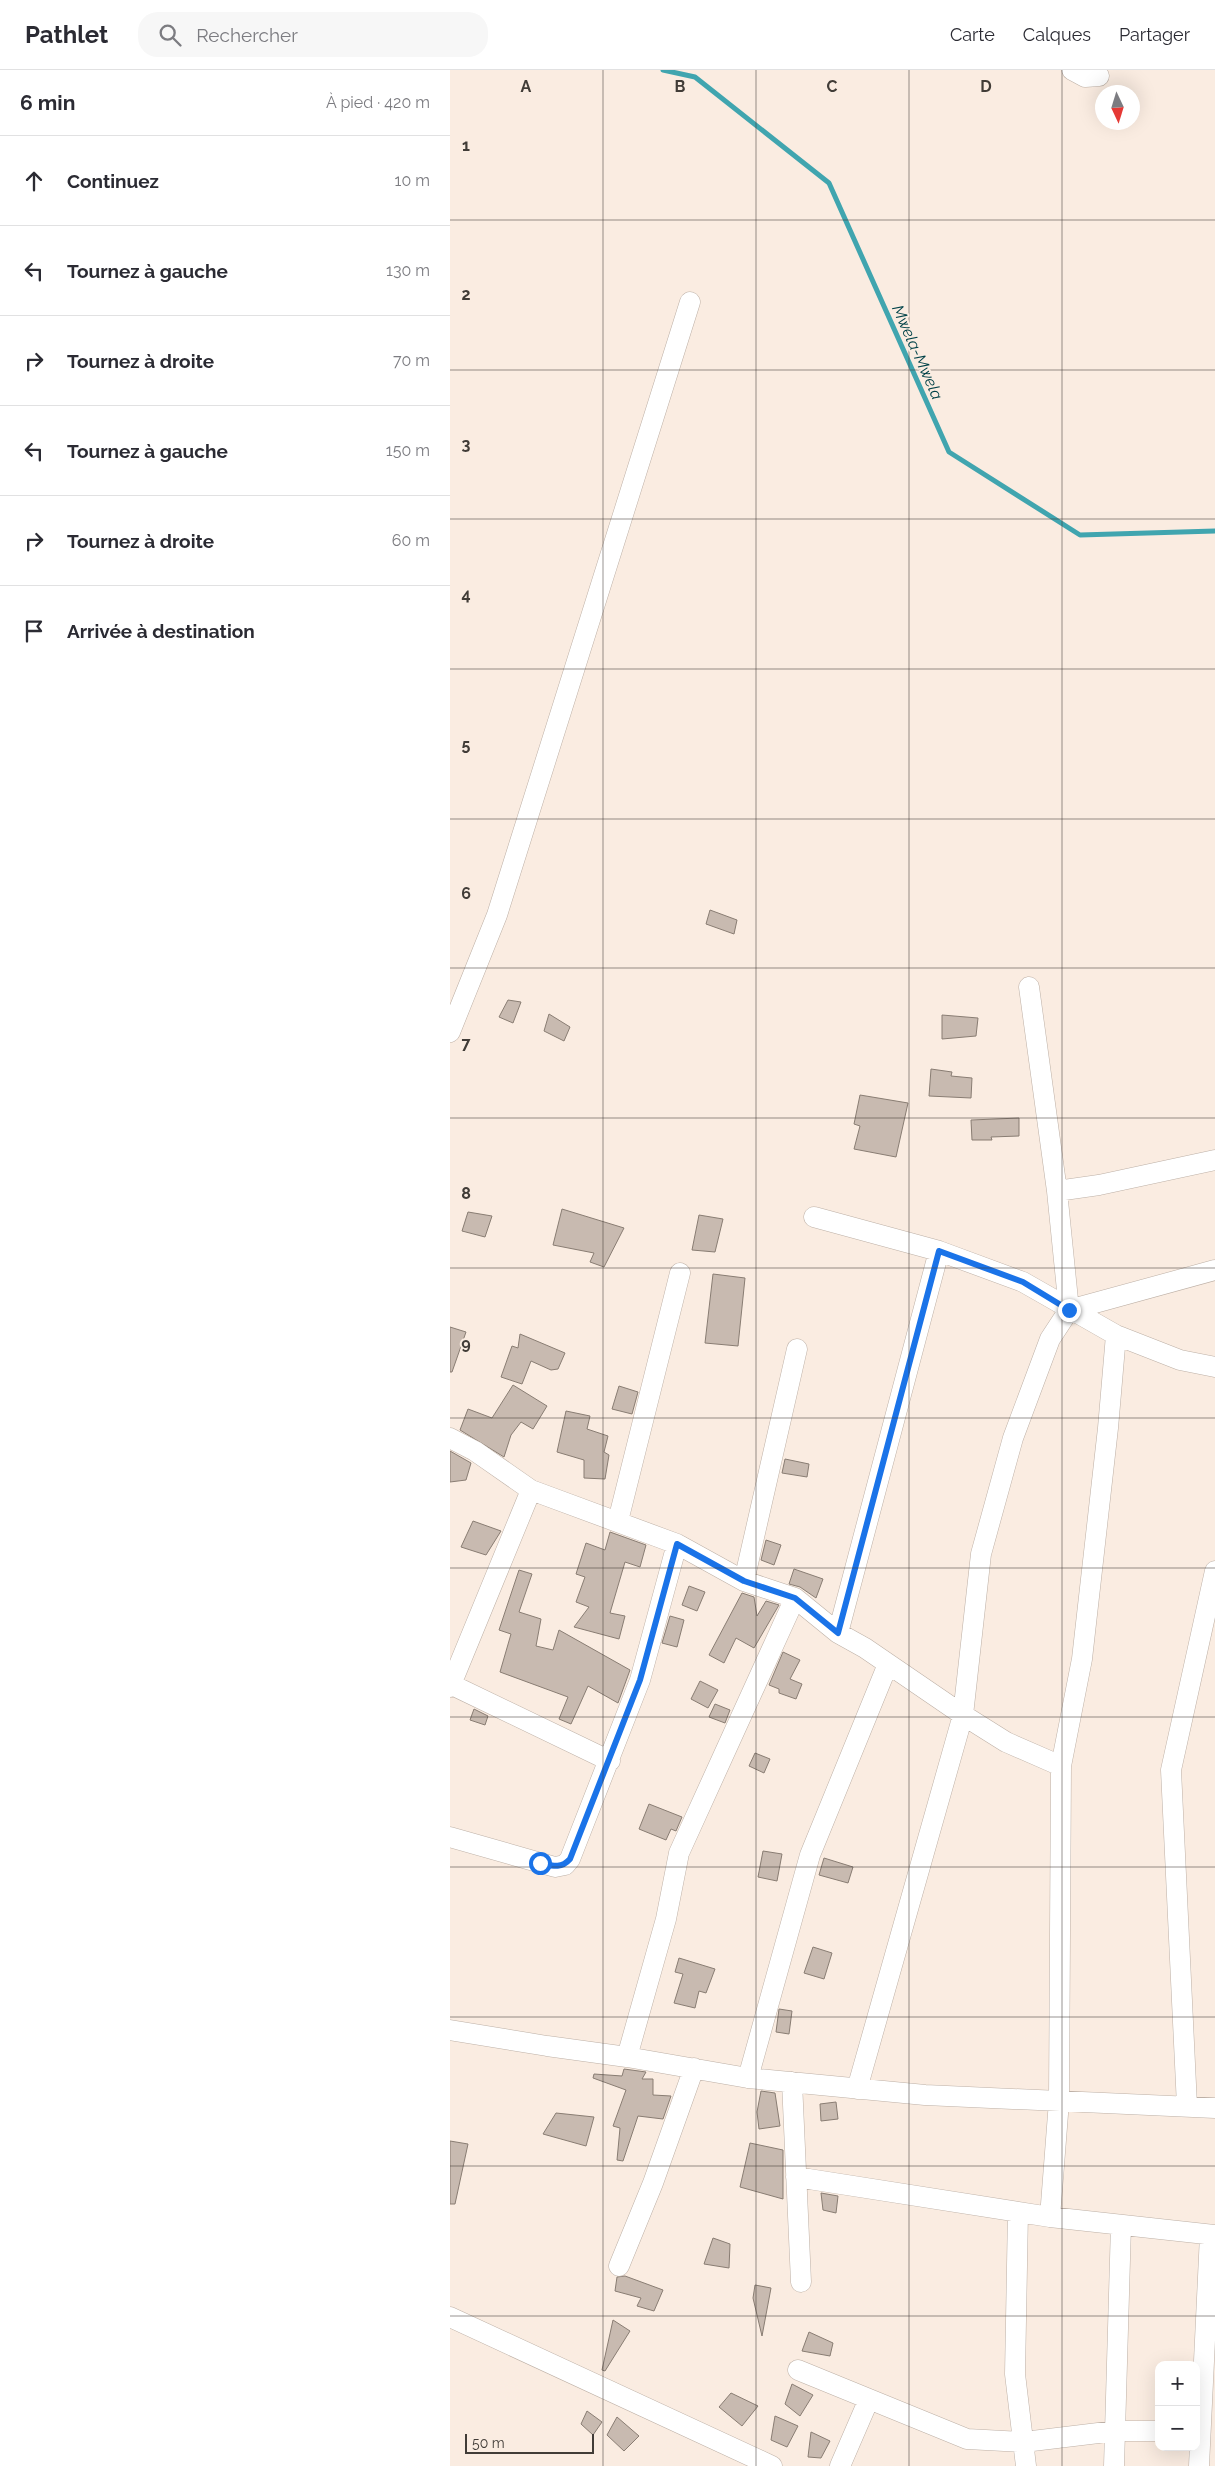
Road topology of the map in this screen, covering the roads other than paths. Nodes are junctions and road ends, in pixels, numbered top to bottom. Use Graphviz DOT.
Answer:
graph roads {
  1 [pos="1072,70"];
  2 [pos="1099,76"];
  3 [pos="690,302"];
  4 [pos="1029,987"];
  5 [pos="450,1032"];
  6 [pos="1215,1160"];
  7 [pos="1057,1191"];
  8 [pos="814,1217"];
  9 [pos="939,1251"];
  10 [pos="1215,1270"];
  11 [pos="680,1273"];
  12 [pos="1069,1310"];
  13 [pos="1116,1335"];
  14 [pos="797,1349"];
  15 [pos="1215,1367"];
  16 [pos="450,1438"];
  17 [pos="531,1490"];
  18 [pos="618,1521"];
  19 [pos="677,1544"];
  20 [pos="1215,1571"];
  21 [pos="744,1581"];
  22 [pos="795,1598"];
  23 [pos="838,1633"];
  24 [pos="888,1664"];
  25 [pos="450,1685"];
  26 [pos="963,1715"];
  27 [pos="610,1761"];
  28 [pos="1061,1766"];
  29 [pos="450,1837"];
  30 [pos="450,2030"];
  31 [pos="627,2056"];
  32 [pos="694,2068"];
  33 [pos="748,2078"];
  34 [pos="792,2082"];
  35 [pos="857,2089"];
  36 [pos="1059,2101"];
  37 [pos="1187,2106"];
  38 [pos="1215,2108"];
  39 [pos="796,2177"];
  40 [pos="1018,2212"];
  41 [pos="1050,2217"];
  42 [pos="1121,2224"];
  43 [pos="1213,2235"];
  44 [pos="619,2266"];
  45 [pos="801,2282"];
  46 [pos="450,2317"];
  47 [pos="798,2370"];
  48 [pos="869,2399"];
  49 [pos="1115,2431"];
  50 [pos="1155,2431"];
  51 [pos="1204,2432"];
  52 [pos="1024,2442"];
  53 [pos="772,2466"];
  54 [pos="840,2466"];
  55 [pos="1026,2466"];
  56 [pos="1114,2466"];
  57 [pos="1199,2466"];
  1 -- 2 [label="street"];
  3 -- 5 [label="street"];
  4 -- 7 [label="street"];
  6 -- 7 [label="street"];
  7 -- 12 [label="street"];
  8 -- 9 [label="street"];
  9 -- 12 [label="street"];
  9 -- 23 [label="street"];
  10 -- 12 [label="street"];
  11 -- 18 [label="street"];
  12 -- 13 [label="street"];
  12 -- 26 [label="street"];
  13 -- 15 [label="street"];
  13 -- 28 [label="street"];
  14 -- 21 [label="street"];
  16 -- 17 [label="street"];
  17 -- 18 [label="street"];
  17 -- 25 [label="street"];
  18 -- 19 [label="street"];
  19 -- 21 [label="street"];
  19 -- 27 [label="street"];
  20 -- 37 [label="street"];
  21 -- 22 [label="street"];
  22 -- 23 [label="street"];
  22 -- 31 [label="street"];
  23 -- 24 [label="street"];
  24 -- 26 [label="street"];
  24 -- 33 [label="street"];
  25 -- 27 [label="street"];
  26 -- 28 [label="street"];
  26 -- 35 [label="street"];
  27 -- 29 [label="street"];
  28 -- 36 [label="street"];
  30 -- 31 [label="street"];
  31 -- 32 [label="street"];
  32 -- 33 [label="street"];
  32 -- 44 [label="street"];
  33 -- 34 [label="street"];
  34 -- 35 [label="street"];
  34 -- 39 [label="street"];
  35 -- 36 [label="street"];
  36 -- 37 [label="street"];
  36 -- 41 [label="street"];
  37 -- 38 [label="street"];
  39 -- 40 [label="street"];
  39 -- 45 [label="street"];
  40 -- 41 [label="street"];
  40 -- 52 [label="street"];
  41 -- 42 [label="street"];
  42 -- 43 [label="street"];
  42 -- 49 [label="street"];
  43 -- 51 [label="street"];
  46 -- 53 [label="street"];
  47 -- 48 [label="street"];
  48 -- 52 [label="street"];
  48 -- 54 [label="street"];
  49 -- 50 [label="street"];
  49 -- 52 [label="street"];
  49 -- 56 [label="street"];
  51 -- 57 [label="street"];
  52 -- 55 [label="street"];
}
